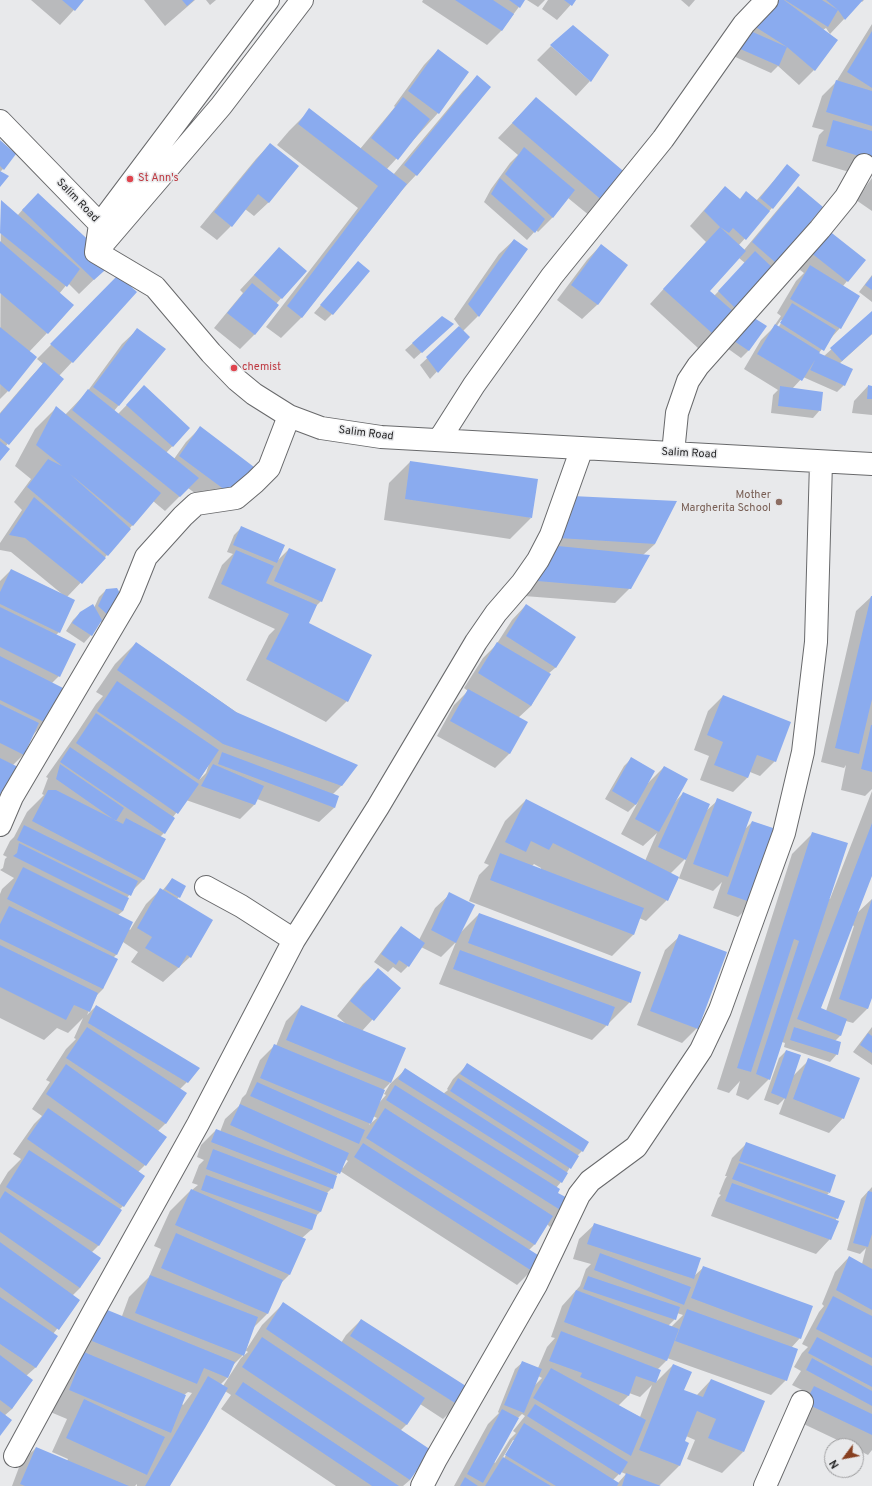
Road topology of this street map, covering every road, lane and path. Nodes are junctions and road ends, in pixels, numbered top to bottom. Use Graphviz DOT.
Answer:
graph roads {
  1 [pos="268,0"];
  2 [pos="302,0"];
  3 [pos="767,0"];
  4 [pos="0,121"];
  5 [pos="864,165"];
  6 [pos="100,224"];
  7 [pos="96,252"];
  8 [pos="289,416"];
  9 [pos="439,440"];
  10 [pos="582,448"];
  11 [pos="673,453"];
  12 [pos="821,462"];
  13 [pos="872,464"];
  14 [pos="0,824"];
  15 [pos="206,887"];
  16 [pos="294,940"];
  17 [pos="802,1402"];
  18 [pos="15,1456"];
  19 [pos="422,1486"];
  20 [pos="765,1486"];
  1 -- 6 [label="street"];
  2 -- 7 [label="street"];
  3 -- 9 [label="street"];
  4 -- 6 [label="street, Salim Road"];
  5 -- 11 [label="street"];
  6 -- 7 [label="street, Salim Road"];
  7 -- 8 [label="street, Salim Road"];
  8 -- 9 [label="street, Salim Road"];
  8 -- 14 [label="street"];
  9 -- 10 [label="street, Salim Road"];
  10 -- 11 [label="street, Salim Road"];
  10 -- 16 [label="street"];
  11 -- 12 [label="street, Salim Road"];
  12 -- 13 [label="street, Salim Road"];
  12 -- 19 [label="street"];
  15 -- 16 [label="street"];
  16 -- 18 [label="street"];
  17 -- 20 [label="street"];
}
